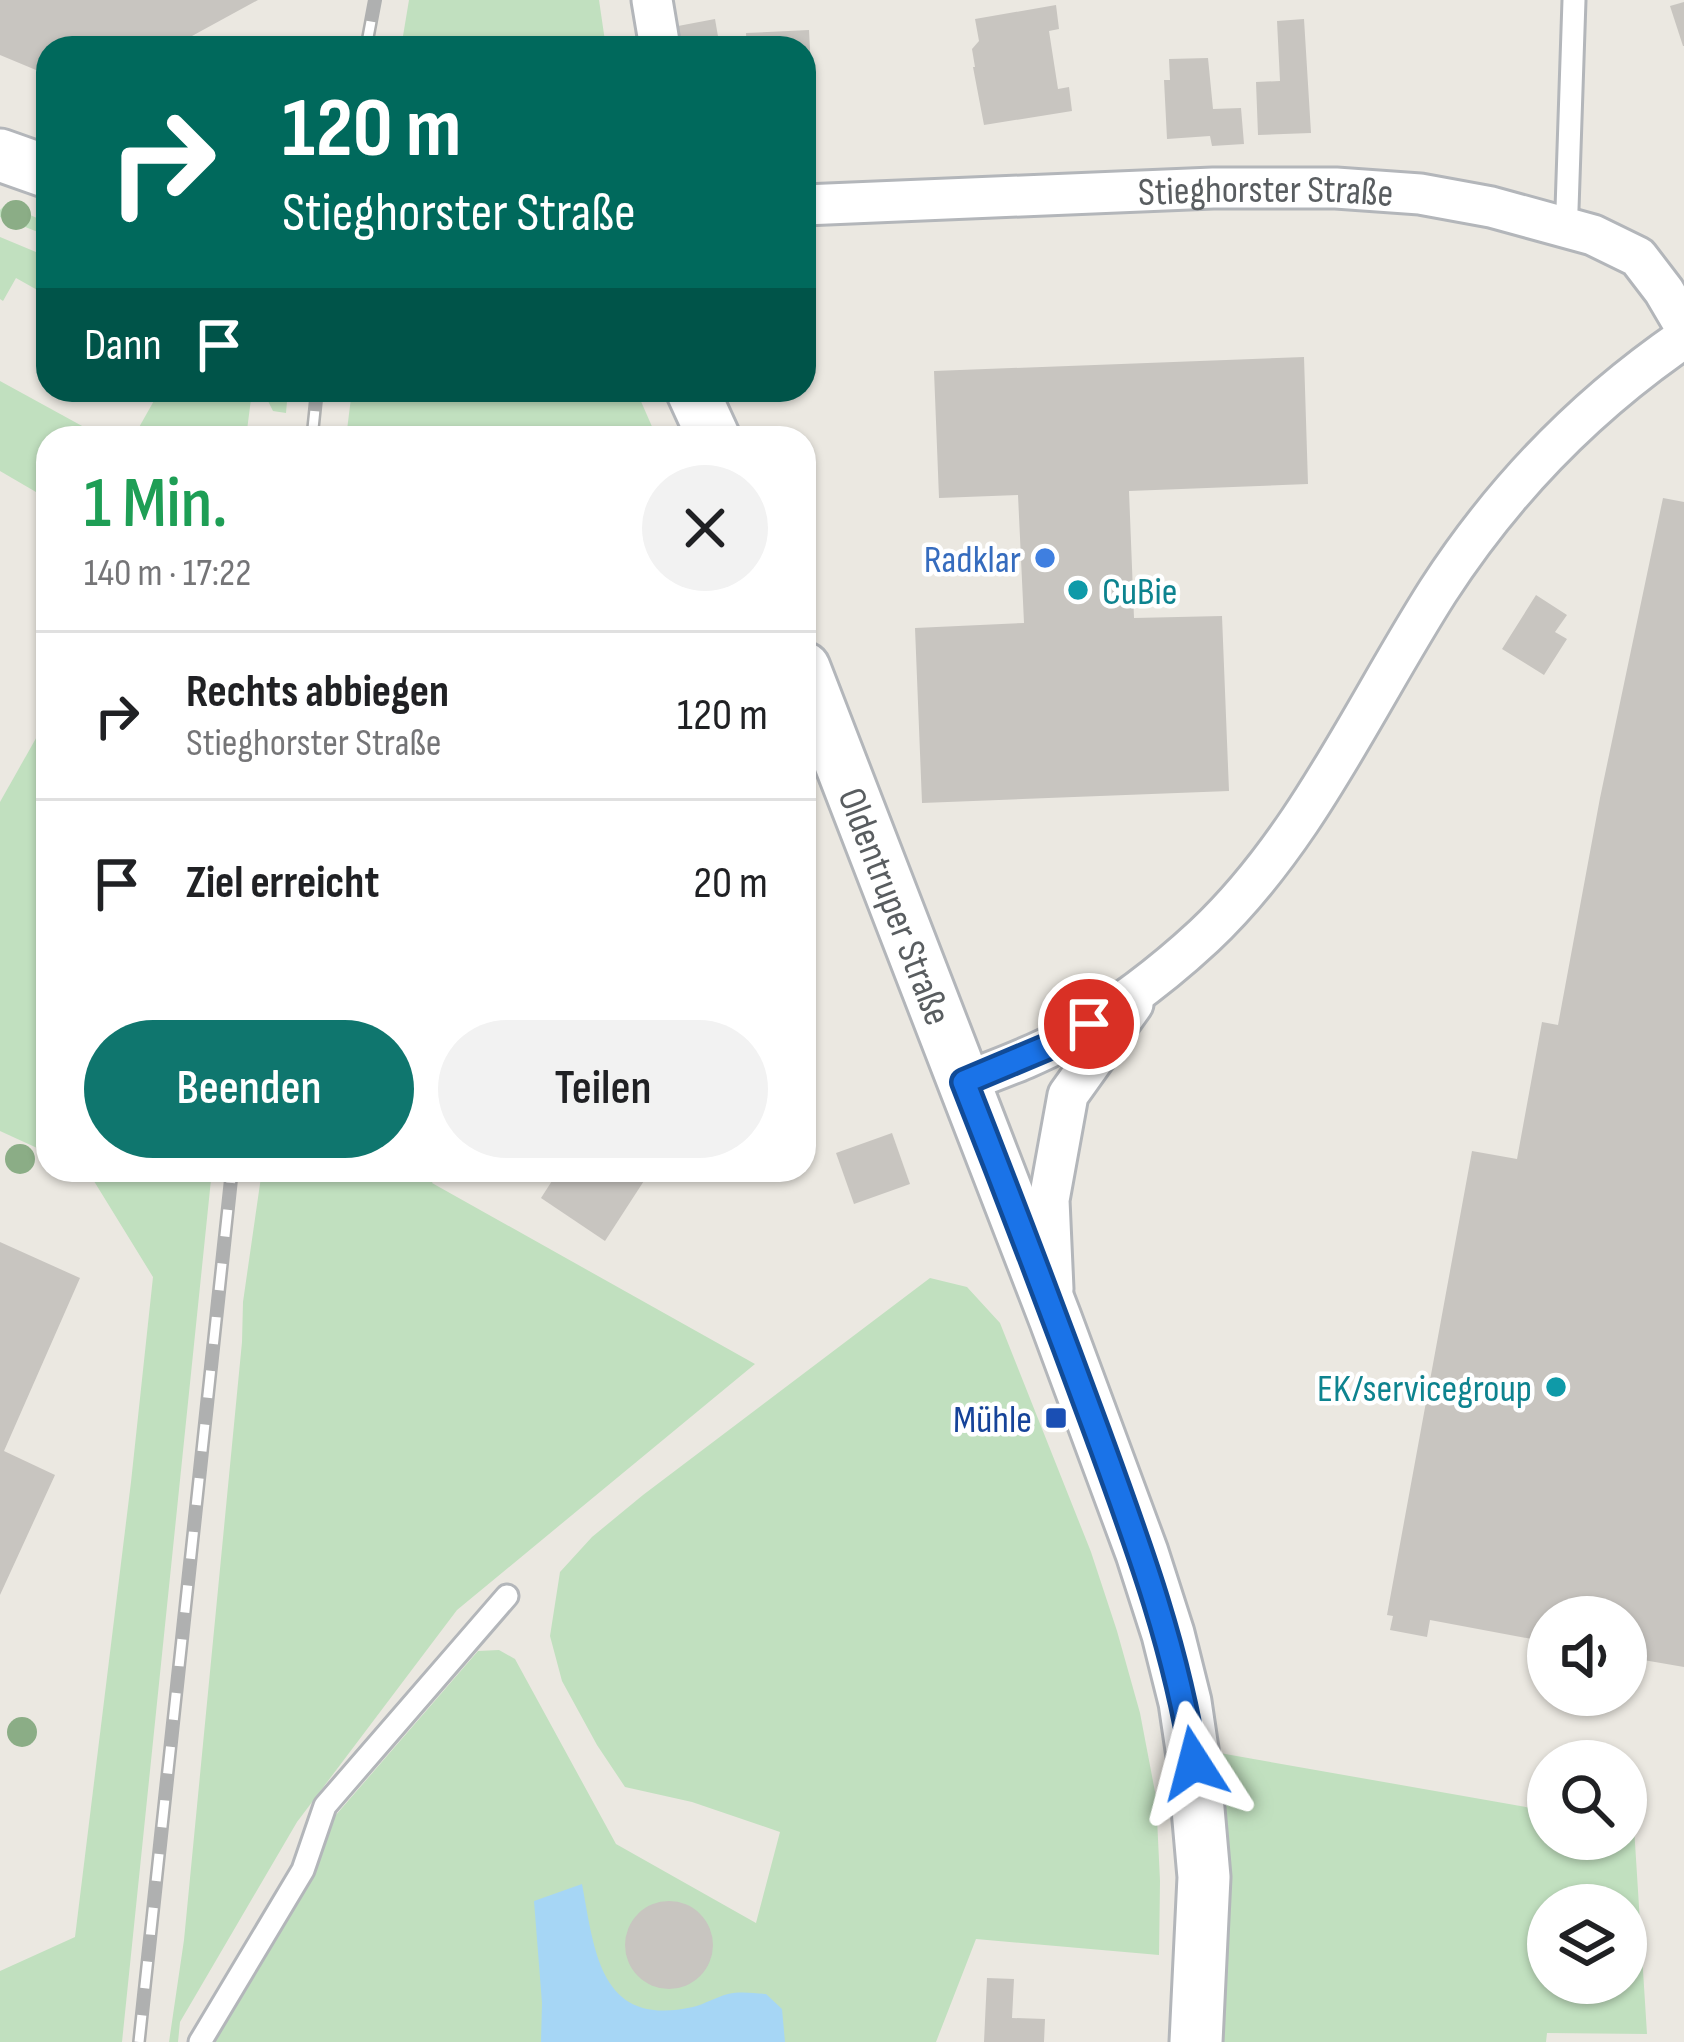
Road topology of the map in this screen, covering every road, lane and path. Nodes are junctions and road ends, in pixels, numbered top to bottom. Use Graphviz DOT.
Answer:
graph roads {
  1 [pos="652,0"];
  2 [pos="1574,0"];
  3 [pos="658,36"];
  4 [pos="0,155"];
  5 [pos="36,168"];
  6 [pos="816,205"];
  7 [pos="1561,225"];
  8 [pos="1684,325"];
  9 [pos="1684,338"];
  10 [pos="816,699"];
  11 [pos="1148,982"];
  12 [pos="964,1082"];
  13 [pos="1055,1318"];
  14 [pos="507,1596"];
  15 [pos="200,2042"];
  16 [pos="1196,2042"];
  1 -- 3 [label="street"];
  2 -- 7 [label="lane"];
  4 -- 5 [label="street"];
  6 -- 7 [label="street, Stieghorster Straße"];
  7 -- 8 [label="street, Stieghorster Straße"];
  9 -- 11 [label="street"];
  10 -- 12 [label="street, Oldentruper Straße"];
  11 -- 12 [label="street"];
  11 -- 13 [label="street"];
  12 -- 13 [label="street, Oldentruper Straße"];
  13 -- 16 [label="street, Oldentruper Straße"];
  14 -- 15 [label="lane"];
}
